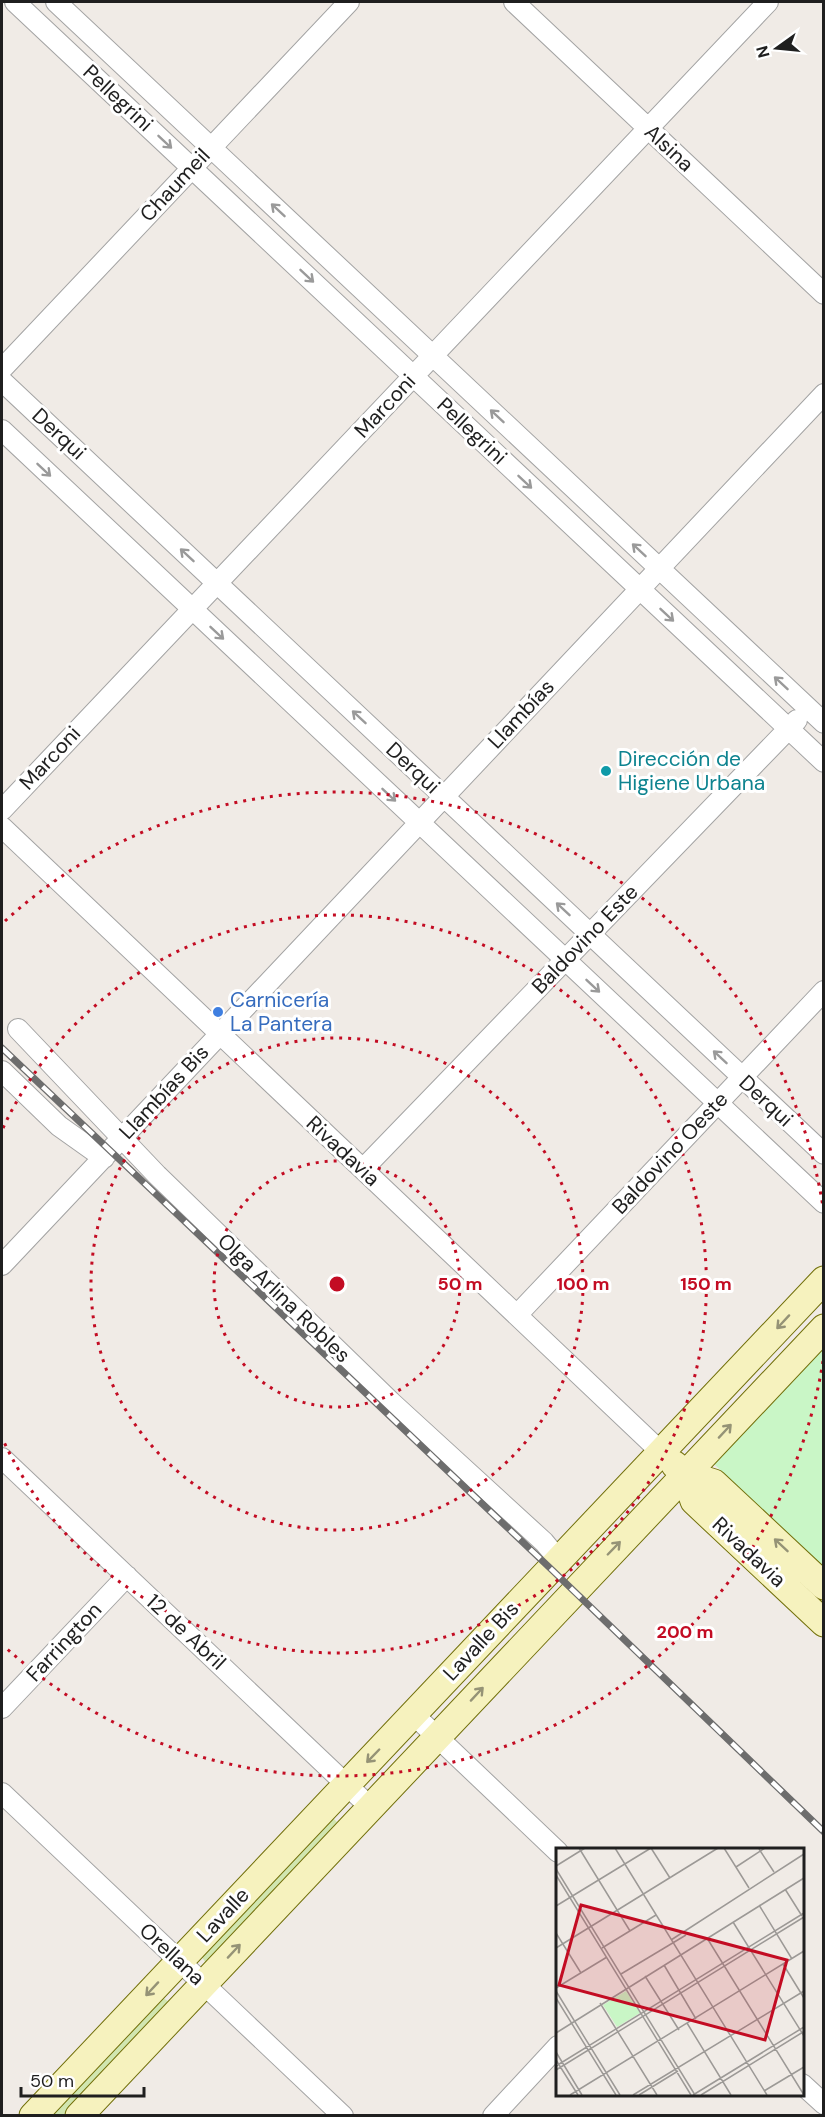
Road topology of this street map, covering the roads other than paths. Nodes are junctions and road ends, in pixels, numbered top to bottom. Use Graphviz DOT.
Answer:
graph roads {
  1 [pos="15,2"];
  2 [pos="349,2"];
  3 [pos="514,2"];
  4 [pos="768,2"];
  5 [pos="65,4"];
  6 [pos="46,30"];
  7 [pos="648,128"];
  8 [pos="211,147"];
  9 [pos="192,168"];
  10 [pos="824,294"];
  11 [pos="432,355"];
  12 [pos="2,369"];
  13 [pos="413,376"];
  14 [pos="2,381"];
  15 [pos="824,394"];
  16 [pos="2,430"];
  17 [pos="659,568"];
  18 [pos="216,583"];
  19 [pos="639,589"];
  20 [pos="192,609"];
  21 [pos="808,709"];
  22 [pos="824,723"];
  23 [pos="788,729"];
  24 [pos="824,762"];
  25 [pos="443,796"];
  26 [pos="2,810"];
  27 [pos="419,823"];
  28 [pos="2,828"];
  29 [pos="590,934"];
  30 [pos="565,960"];
  31 [pos="824,992"];
  32 [pos="18,1029"];
  33 [pos="219,1034"];
  34 [pos="2,1071"];
  35 [pos="742,1078"];
  36 [pos="718,1103"];
  37 [pos="111,1149"];
  38 [pos="824,1154"];
  39 [pos="363,1169"];
  40 [pos="824,1203"];
  41 [pos="2,1265"];
  42 [pos="824,1280"];
  43 [pos="517,1315"];
  44 [pos="824,1328"];
  45 [pos="661,1452"];
  46 [pos="2,1458"];
  47 [pos="685,1474"];
  48 [pos="554,1563"];
  49 [pos="127,1576"];
  50 [pos="824,1586"];
  51 [pos="824,1623"];
  52 [pos="2,1708"];
  53 [pos="413,1714"];
  54 [pos="437,1736"];
  55 [pos="346,1784"];
  56 [pos="2,1793"];
  57 [pos="370,1807"];
  58 [pos="556,1850"];
  59 [pos="179,1960"];
  60 [pos="204,1983"];
  61 [pos="556,2048"];
  62 [pos="804,2086"];
  63 [pos="824,2104"];
  64 [pos="33,2115"];
  65 [pos="79,2115"];
  66 [pos="343,2115"];
  67 [pos="493,2115"];
  1 -- 6 [label="street, Pellegrini"];
  2 -- 8 [label="street, Chaumeil"];
  3 -- 7 [label="street, Alsina"];
  4 -- 7 [label="street, Marconi"];
  5 -- 6 [label="street"];
  5 -- 8 [label="street, Pellegrini"];
  6 -- 9 [label="street, Pellegrini, one-way"];
  7 -- 10 [label="street, Alsina"];
  7 -- 11 [label="street, Marconi"];
  8 -- 9 [label="street, Chaumeil"];
  11 -- 8 [label="street, Pellegrini, one-way"];
  9 -- 12 [label="street, Chaumeil"];
  9 -- 13 [label="street, Pellegrini, one-way"];
  11 -- 13 [label="street, Marconi"];
  17 -- 11 [label="street, Pellegrini, one-way"];
  13 -- 18 [label="street, Marconi"];
  13 -- 19 [label="street, Pellegrini, one-way"];
  18 -- 14 [label="street, Derqui, one-way"];
  15 -- 17 [label="street, Llambías"];
  16 -- 20 [label="street, Derqui, one-way"];
  17 -- 19 [label="street, Llambías"];
  21 -- 17 [label="street, Pellegrini, one-way"];
  18 -- 20 [label="street, Marconi"];
  25 -- 18 [label="street, Derqui, one-way"];
  19 -- 23 [label="street, Pellegrini, one-way"];
  19 -- 25 [label="street, Llambías"];
  20 -- 26 [label="street, Marconi"];
  20 -- 27 [label="street, Derqui, one-way"];
  21 -- 22 [label="street, Pellegrini"];
  21 -- 23 [label="street, Baldovino Este"];
  23 -- 24 [label="street, Pellegrini"];
  23 -- 29 [label="street, Baldovino Este"];
  25 -- 27 [label="street, Llambías"];
  29 -- 25 [label="street, Derqui, one-way"];
  27 -- 30 [label="street, Derqui"];
  27 -- 33 [label="street, Llambías"];
  28 -- 33 [label="street, Rivadavia"];
  29 -- 30 [label="street, Baldovino Este"];
  35 -- 29 [label="street, Derqui, one-way"];
  30 -- 36 [label="street, Derqui, one-way"];
  30 -- 39 [label="street, Baldovino Este"];
  31 -- 35 [label="street, Baldovino Oeste"];
  32 -- 37 [label="street, Olga Arlina Robles"];
  33 -- 37 [label="street, Llambías Bis"];
  33 -- 39 [label="street, Rivadavia"];
  34 -- 37 [label="street, Olga Arlina Robles"];
  35 -- 36 [label="street, Baldovino Oeste"];
  35 -- 38 [label="street, Derqui"];
  36 -- 40 [label="street, Derqui"];
  36 -- 43 [label="street, Baldovino Oeste"];
  37 -- 41 [label="street, Llambías Bis"];
  37 -- 48 [label="street, Olga Arlina Robles"];
  39 -- 43 [label="street, Rivadavia"];
  42 -- 45 [label="street, Lavalle Bis, one-way"];
  43 -- 45 [label="street, Rivadavia"];
  47 -- 44 [label="street, Lavalle Bis, one-way"];
  45 -- 47 [label="street, Rivadavia"];
  45 -- 48 [label="street, Lavalle Bis"];
  46 -- 49 [label="street, 12 de Abril"];
  50 -- 47 [label="street, Rivadavia, one-way"];
  47 -- 51 [label="street, Rivadavia"];
  54 -- 47 [label="street, Lavalle Bis, one-way"];
  48 -- 53 [label="street, Lavalle Bis"];
  49 -- 52 [label="street, Farrington"];
  49 -- 55 [label="street, 12 de Abril"];
  53 -- 54 [label="street"];
  53 -- 55 [label="street, Lavalle, one-way"];
  54 -- 57 [label="street, Lavalle"];
  54 -- 58 [label="street"];
  55 -- 57 [label="street, 12 de Abril"];
  55 -- 59 [label="street, Lavalle"];
  56 -- 59 [label="street, Orellana"];
  60 -- 57 [label="street, Lavalle, one-way"];
  59 -- 60 [label="street, Orellana"];
  59 -- 64 [label="street, Lavalle, one-way"];
  60 -- 65 [label="street, Lavalle"];
  60 -- 66 [label="street, Orellana"];
  61 -- 67 [label="street"];
  62 -- 63 [label="street"];
}
